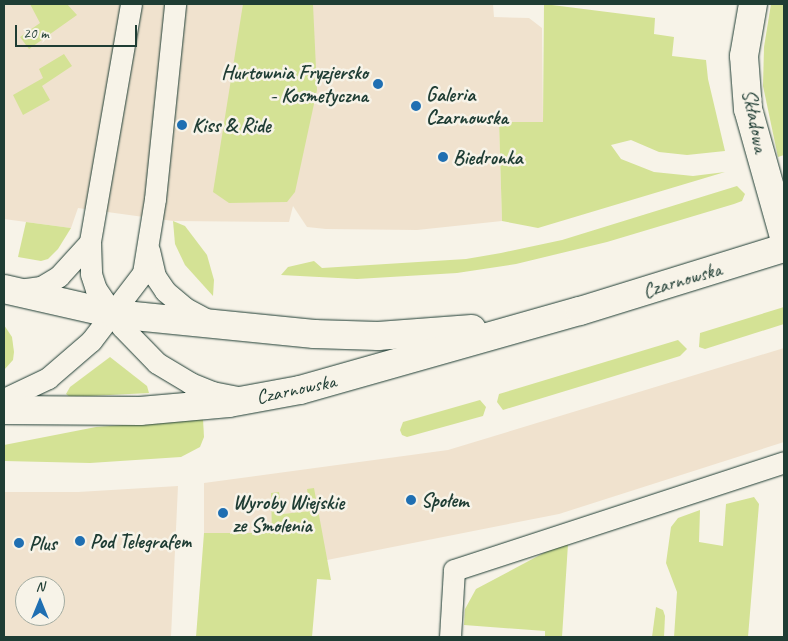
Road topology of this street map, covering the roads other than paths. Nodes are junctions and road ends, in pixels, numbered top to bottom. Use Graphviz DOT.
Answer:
graph roads {
  1 [pos="131,4"];
  2 [pos="175,4"];
  3 [pos="753,4"];
  4 [pos="784,237"];
  5 [pos="90,242"];
  6 [pos="149,242"];
  7 [pos="784,248"];
  8 [pos="7,289"];
  9 [pos="580,311"];
  10 [pos="114,314"];
  11 [pos="230,327"];
  12 [pos="260,398"];
  13 [pos="4,399"];
  14 [pos="4,410"];
  15 [pos="784,462"];
  16 [pos="450,637"];
  1 -- 5 [label="lane"];
  2 -- 6 [label="lane"];
  3 -- 4 [label="street, Składowa"];
  5 -- 8 [label="lane"];
  5 -- 10 [label="lane"];
  6 -- 10 [label="lane"];
  6 -- 11 [label="lane"];
  7 -- 9 [label="street, Czarnowska"];
  8 -- 10 [label="street, Czarnowska"];
  9 -- 11 [label="street, Czarnowska"];
  9 -- 12 [label="street, Czarnowska"];
  10 -- 11 [label="street, Czarnowska"];
  10 -- 12 [label="lane"];
  10 -- 13 [label="lane"];
  12 -- 14 [label="street, Czarnowska"];
  15 -- 16 [label="lane"];
}
